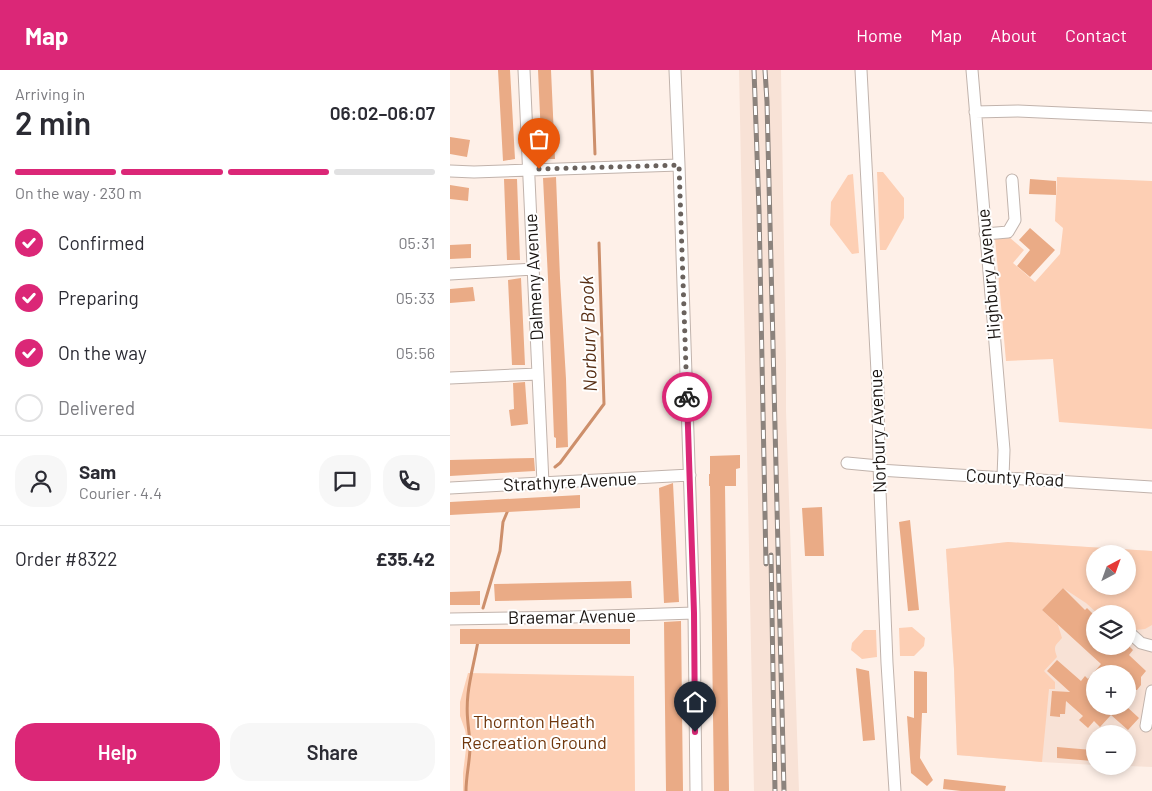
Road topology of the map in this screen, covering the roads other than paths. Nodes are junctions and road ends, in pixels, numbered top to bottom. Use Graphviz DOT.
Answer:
graph roads {
  1 [pos="524,70"];
  2 [pos="675,70"];
  3 [pos="861,70"];
  4 [pos="972,70"];
  5 [pos="975,112"];
  6 [pos="1152,117"];
  7 [pos="679,165"];
  8 [pos="529,169"];
  9 [pos="450,171"];
  10 [pos="1012,180"];
  11 [pos="986,234"];
  12 [pos="534,269"];
  13 [pos="450,274"];
  14 [pos="538,374"];
  15 [pos="450,378"];
  16 [pos="848,463"];
  17 [pos="879,468"];
  18 [pos="690,475"];
  19 [pos="1003,477"];
  20 [pos="543,483"];
  21 [pos="1152,487"];
  22 [pos="450,488"];
  23 [pos="694,613"];
  24 [pos="450,619"];
  25 [pos="1136,638"];
  26 [pos="1152,646"];
  27 [pos="1152,691"];
  28 [pos="1146,726"];
  29 [pos="696,791"];
  30 [pos="895,791"];
  1 -- 8 [label="street, Dalmeny Avenue"];
  2 -- 7 [label="street"];
  3 -- 17 [label="street, Norbury Avenue"];
  4 -- 5 [label="street, Highbury Avenue"];
  5 -- 6 [label="street"];
  5 -- 11 [label="street, Highbury Avenue"];
  7 -- 8 [label="street"];
  7 -- 18 [label="street"];
  8 -- 9 [label="street"];
  8 -- 12 [label="street, Dalmeny Avenue"];
  10 -- 11 [label="street"];
  11 -- 19 [label="street, Highbury Avenue"];
  12 -- 13 [label="street"];
  12 -- 14 [label="street, Dalmeny Avenue"];
  14 -- 15 [label="street"];
  14 -- 20 [label="street, Dalmeny Avenue"];
  16 -- 17 [label="street, County Road"];
  17 -- 19 [label="street, County Road"];
  17 -- 30 [label="street, Norbury Avenue"];
  18 -- 20 [label="street, Strathyre Avenue"];
  18 -- 23 [label="street"];
  19 -- 21 [label="street, County Road"];
  20 -- 22 [label="street, Strathyre Avenue"];
  23 -- 24 [label="street, Braemar Avenue"];
  23 -- 29 [label="street"];
  25 -- 26 [label="street"];
  27 -- 28 [label="street"];
}
